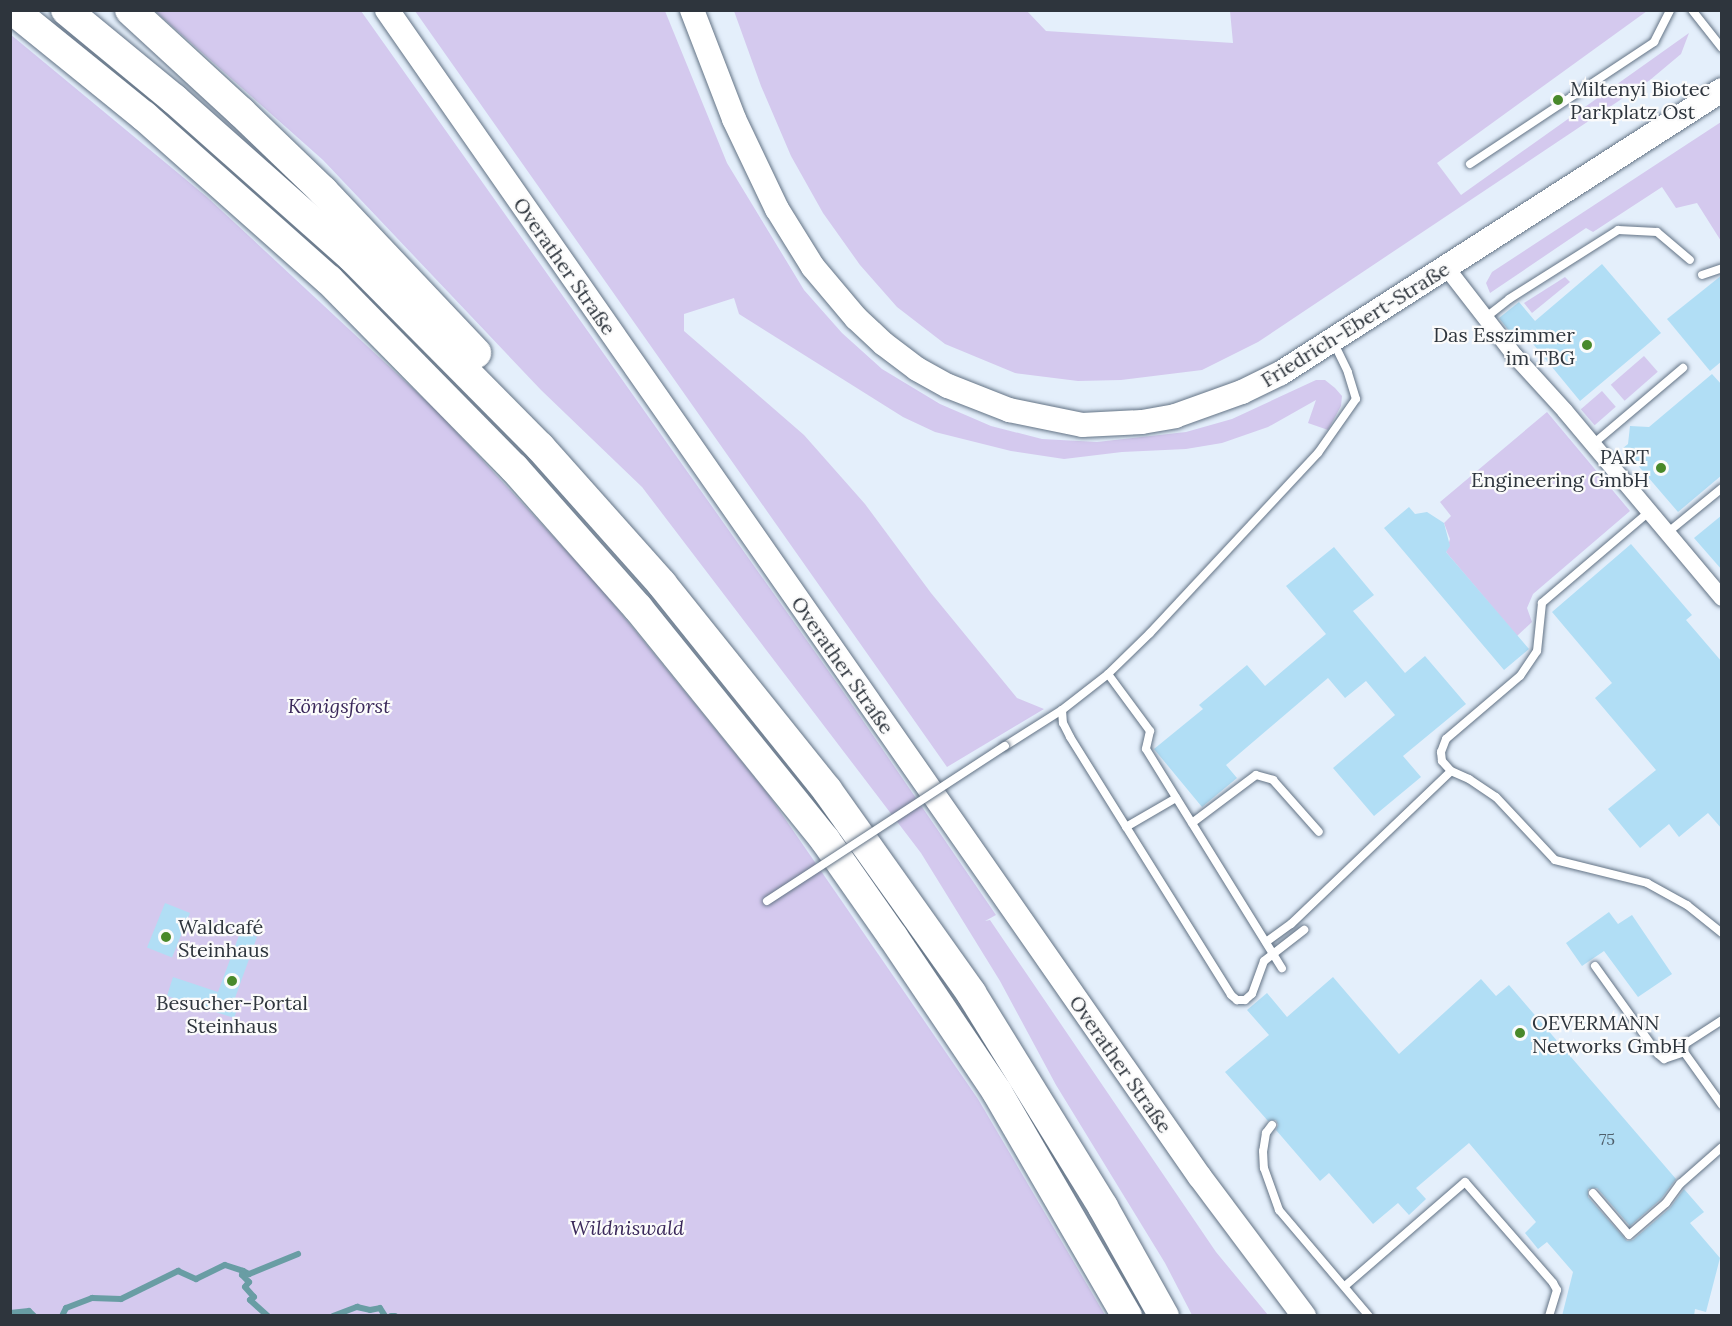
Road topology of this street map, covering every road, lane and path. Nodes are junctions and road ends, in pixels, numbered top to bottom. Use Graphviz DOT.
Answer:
graph roads {
  1 [pos="14,10"];
  2 [pos="66,10"];
  3 [pos="130,10"];
  4 [pos="387,10"];
  5 [pos="692,10"];
  6 [pos="1670,10"];
  7 [pos="1695,12"];
  8 [pos="1722,48"];
  9 [pos="1722,90"];
  10 [pos="1470,164"];
  11 [pos="1690,260"];
  12 [pos="1446,267"];
  13 [pos="1722,268"];
  14 [pos="1702,275"];
  15 [pos="1485,319"];
  16 [pos="1333,342"];
  17 [pos="1683,368"];
  18 [pos="1593,444"];
  19 [pos="1722,488"];
  20 [pos="1650,511"];
  21 [pos="1667,533"];
  22 [pos="662,584"];
  23 [pos="1722,598"];
  24 [pos="1108,674"];
  25 [pos="1062,710"];
  26 [pos="1451,771"];
  27 [pos="1176,798"];
  28 [pos="1192,823"];
  29 [pos="1126,827"];
  30 [pos="1319,832"];
  31 [pos="767,901"];
  32 [pos="1304,930"];
  33 [pos="1722,933"];
  34 [pos="1266,942"];
  35 [pos="1273,953"];
  36 [pos="1595,966"];
  37 [pos="1282,968"];
  38 [pos="1722,1020"];
  39 [pos="1684,1053"];
  40 [pos="1722,1105"];
  41 [pos="1272,1125"];
  42 [pos="1722,1148"];
  43 [pos="1593,1193"];
  44 [pos="1345,1286"];
  45 [pos="1127,1316"];
  46 [pos="1164,1316"];
  47 [pos="1304,1316"];
  48 [pos="1369,1316"];
  49 [pos="1549,1316"];
  1 -- 45 [label="highway"];
  2 -- 22 [label="highway"];
  3 -- 22 [label="highway"];
  4 -- 47 [label="main road, Overather Straße"];
  5 -- 16 [label="main road, Friedrich-Ebert-Straße"];
  6 -- 10 [label="lane"];
  7 -- 8 [label="lane"];
  9 -- 12 [label="main road, Friedrich-Ebert-Straße"];
  11 -- 15 [label="lane"];
  12 -- 15 [label="street"];
  12 -- 16 [label="main road, Friedrich-Ebert-Straße"];
  13 -- 14 [label="lane"];
  15 -- 18 [label="street"];
  16 -- 24 [label="lane"];
  17 -- 18 [label="lane"];
  18 -- 20 [label="street"];
  19 -- 21 [label="lane"];
  20 -- 21 [label="street"];
  20 -- 26 [label="lane"];
  21 -- 23 [label="street"];
  22 -- 46 [label="highway"];
  24 -- 25 [label="lane"];
  24 -- 27 [label="lane"];
  25 -- 29 [label="lane"];
  25 -- 31 [label="lane, bridge"];
  26 -- 33 [label="lane"];
  26 -- 34 [label="lane"];
  27 -- 28 [label="lane"];
  27 -- 29 [label="lane"];
  28 -- 30 [label="lane"];
  28 -- 34 [label="lane"];
  29 -- 35 [label="lane"];
  32 -- 35 [label="lane"];
  34 -- 35 [label="lane"];
  35 -- 37 [label="lane"];
  36 -- 39 [label="lane"];
  38 -- 39 [label="lane"];
  39 -- 40 [label="lane"];
  41 -- 44 [label="lane"];
  42 -- 43 [label="lane"];
  44 -- 48 [label="lane"];
  44 -- 49 [label="lane"];
}
